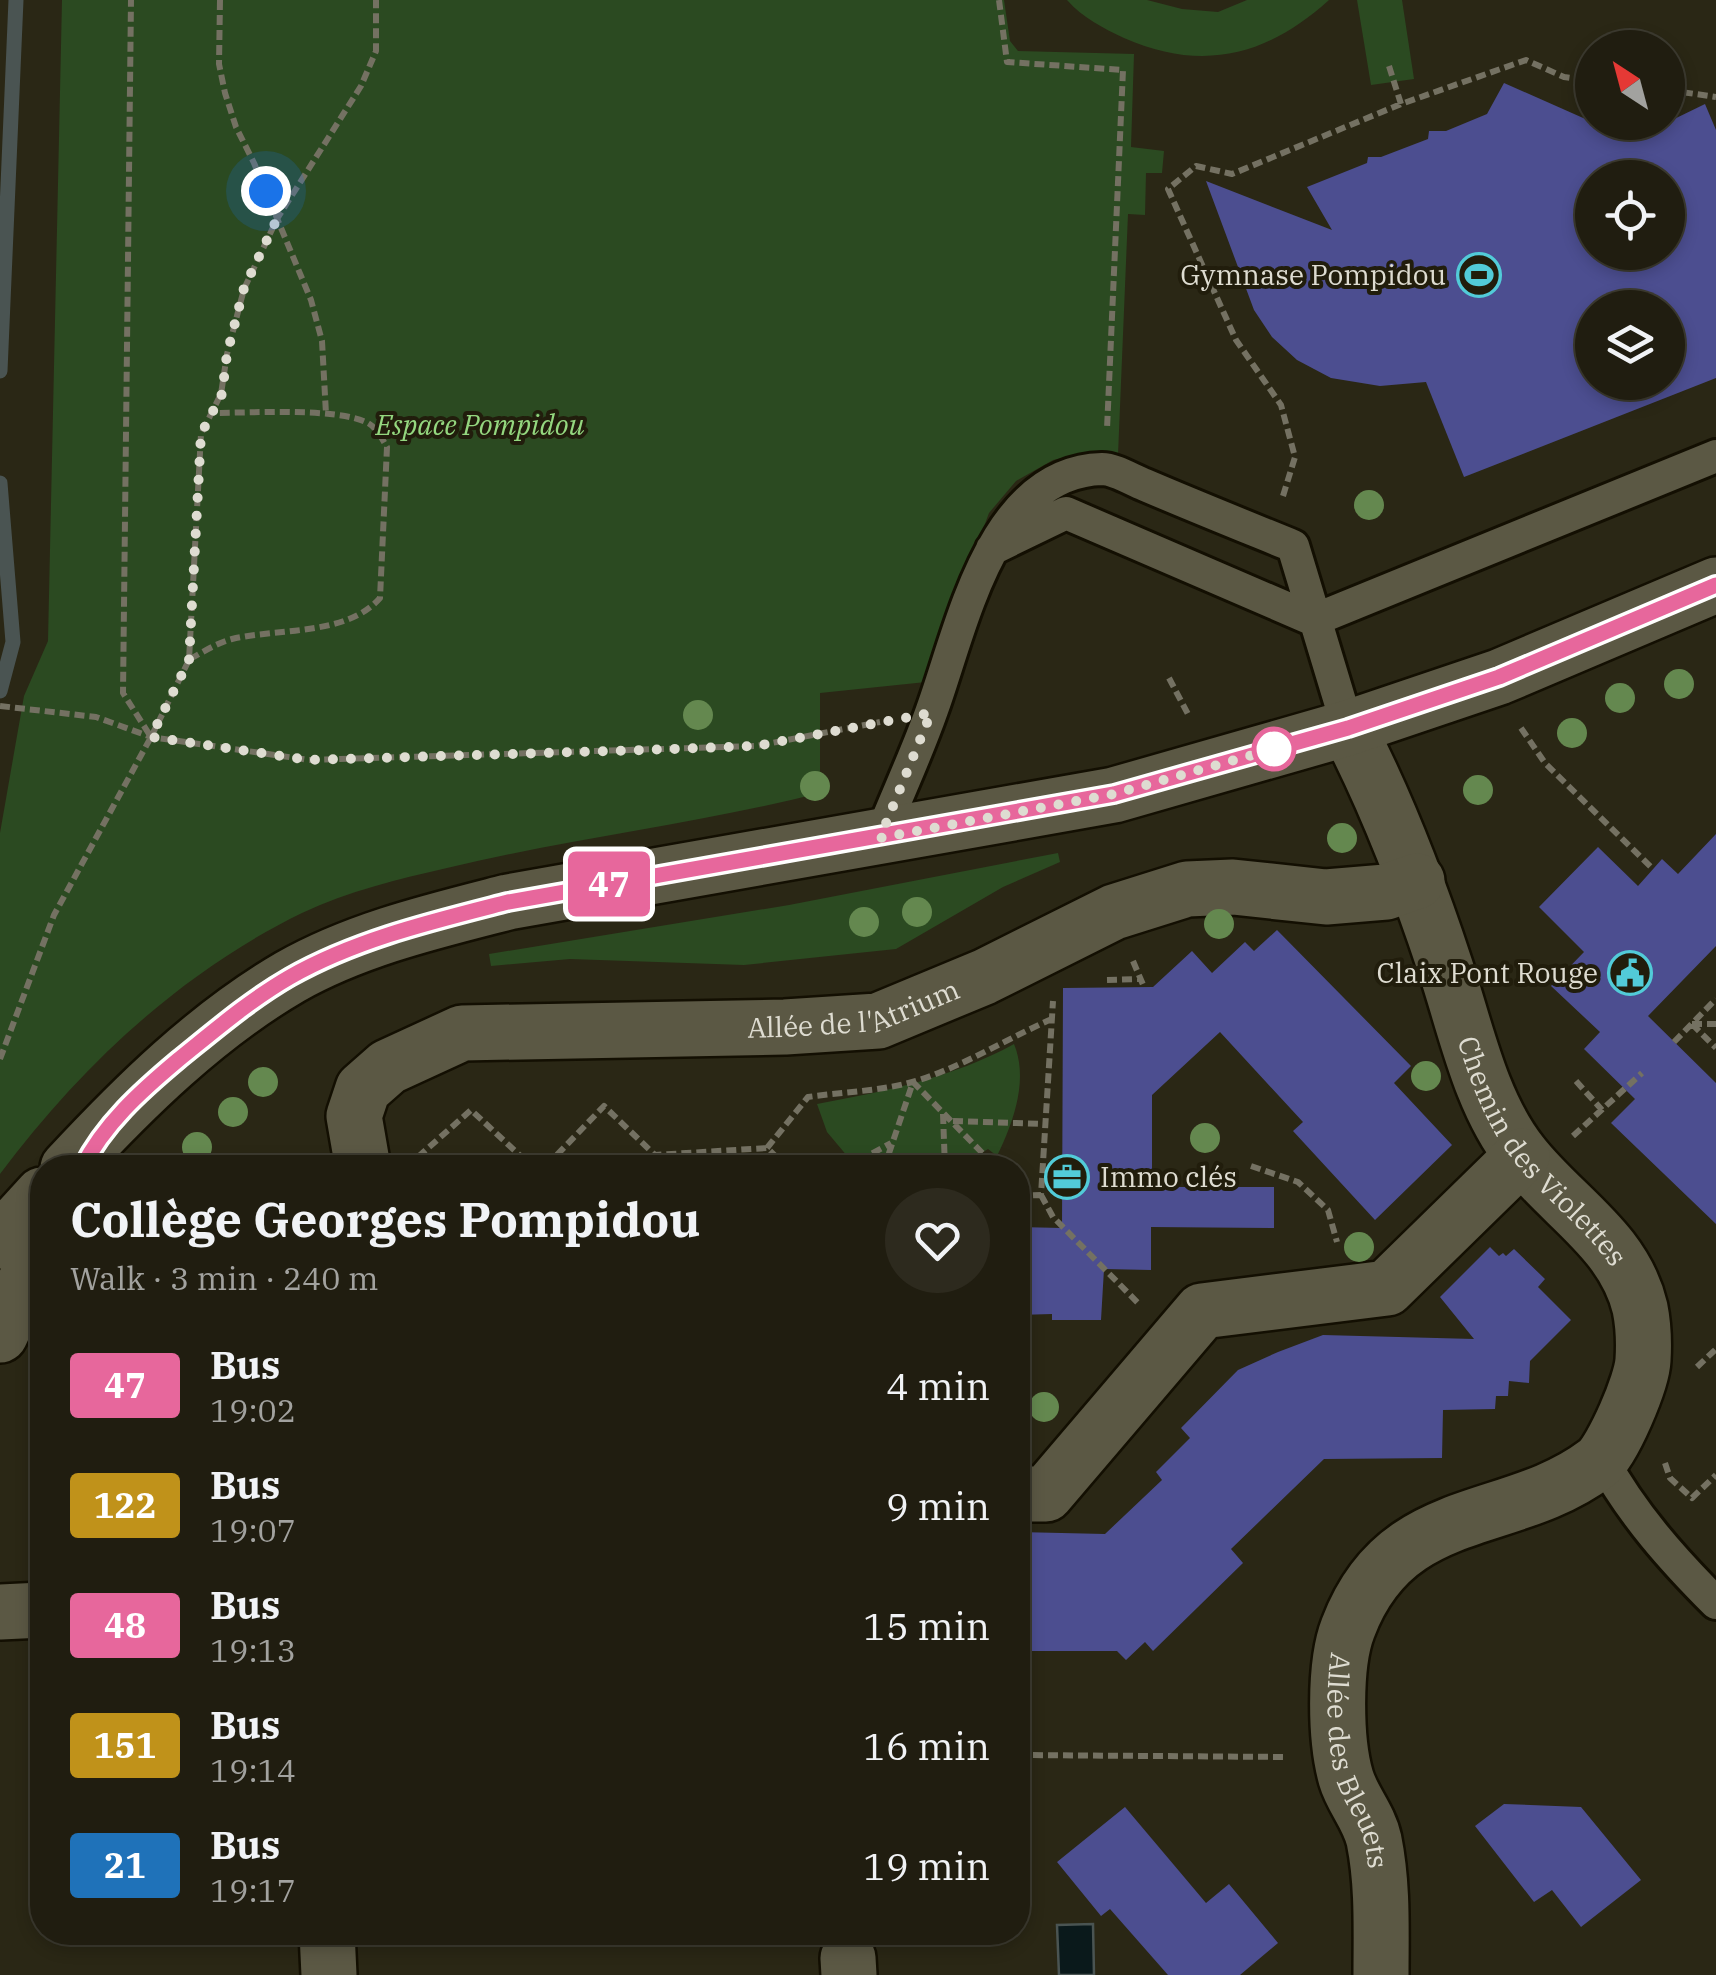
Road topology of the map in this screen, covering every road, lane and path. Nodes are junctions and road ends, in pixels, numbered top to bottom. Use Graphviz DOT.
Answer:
graph roads {
  1 [pos="131,0"];
  2 [pos="220,0"];
  3 [pos="376,0"];
  4 [pos="999,0"];
  5 [pos="1389,66"];
  6 [pos="1575,79"];
  7 [pos="1685,92"];
  8 [pos="1716,97"];
  9 [pos="1401,104"];
  10 [pos="277,219"];
  11 [pos="212,413"];
  12 [pos="326,414"];
  13 [pos="1716,456"];
  14 [pos="1104,469"];
  15 [pos="1271,537"];
  16 [pos="992,549"];
  17 [pos="1716,585"];
  18 [pos="1314,620"];
  19 [pos="189,660"];
  20 [pos="1499,677"];
  21 [pos="1169,678"];
  22 [pos="0,706"];
  23 [pos="931,713"];
  24 [pos="1194,726"];
  25 [pos="1348,728"];
  26 [pos="151,737"];
  27 [pos="880,838"];
  28 [pos="1653,869"];
  29 [pos="1417,881"];
  30 [pos="1141,979"];
  31 [pos="1088,981"];
  32 [pos="1054,982"];
  33 [pos="1716,1000"];
  34 [pos="1052,1019"];
  35 [pos="1692,1024"];
  36 [pos="1716,1024"];
  37 [pos="1674,1042"];
  38 [pos="1716,1048"];
  39 [pos="0,1058"];
  40 [pos="1642,1073"];
  41 [pos="1576,1081"];
  42 [pos="913,1082"];
  43 [pos="1602,1110"];
  44 [pos="944,1113"];
  45 [pos="952,1121"];
  46 [pos="1046,1124"];
  47 [pos="892,1143"];
  48 [pos="767,1148"];
  49 [pos="682,1154"];
  50 [pos="84,1155"];
  51 [pos="361,1155"];
  52 [pos="420,1155"];
  53 [pos="520,1155"];
  54 [pos="557,1155"];
  55 [pos="656,1155"];
  56 [pos="656,1155"];
  57 [pos="774,1155"];
  58 [pos="870,1155"];
  59 [pos="888,1155"];
  60 [pos="945,1155"];
  61 [pos="984,1155"];
  62 [pos="1529,1163"];
  63 [pos="1251,1166"];
  64 [pos="1030,1194"];
  65 [pos="1041,1195"];
  66 [pos="30,1208"];
  67 [pos="0,1241"];
  68 [pos="30,1271"];
  69 [pos="1338,1294"];
  70 [pos="0,1335"];
  71 [pos="1175,1341"];
  72 [pos="1662,1452"];
  73 [pos="1716,1476"];
  74 [pos="1613,1478"];
  75 [pos="1670,1478"];
  76 [pos="1030,1494"];
  77 [pos="1716,1604"];
  78 [pos="30,1611"];
  79 [pos="0,1612"];
  80 [pos="1030,1755"];
  81 [pos="1342,1758"];
  82 [pos="327,1945"];
  83 [pos="328,1975"];
  84 [pos="1381,1975"];
  1 -- 26 [label="path"];
  2 -- 10 [label="path"];
  3 -- 10 [label="path"];
  4 -- 14 [label="path"];
  5 -- 9 [label="path"];
  6 -- 9 [label="path"];
  7 -- 8 [label="path"];
  9 -- 15 [label="path"];
  10 -- 11 [label="path"];
  10 -- 12 [label="path"];
  11 -- 12 [label="path"];
  11 -- 19 [label="path"];
  12 -- 19 [label="path"];
  13 -- 18 [label="lane"];
  14 -- 15 [label="lane"];
  14 -- 16 [label="lane"];
  15 -- 18 [label="lane"];
  16 -- 18 [label="lane"];
  16 -- 23 [label="lane"];
  17 -- 20 [label="street"];
  18 -- 25 [label="lane"];
  19 -- 26 [label="path"];
  20 -- 25 [label="street"];
  20 -- 28 [label="path"];
  21 -- 24 [label="path"];
  22 -- 26 [label="path"];
  23 -- 26 [label="path"];
  23 -- 27 [label="lane"];
  25 -- 27 [label="street"];
  25 -- 29 [label="street, Chemin des Violettes"];
  26 -- 39 [label="path"];
  27 -- 50 [label="street"];
  29 -- 51 [label="street, Allée de l'Atrium"];
  29 -- 62 [label="street, Chemin des Violettes"];
  30 -- 31 [label="path"];
  32 -- 34 [label="path"];
  33 -- 35 [label="path"];
  34 -- 42 [label="path"];
  34 -- 46 [label="path"];
  35 -- 36 [label="path"];
  35 -- 37 [label="path"];
  35 -- 38 [label="path"];
  40 -- 43 [label="path"];
  41 -- 43 [label="path"];
  42 -- 44 [label="path"];
  42 -- 47 [label="path"];
  42 -- 48 [label="path"];
  43 -- 62 [label="path"];
  44 -- 45 [label="path"];
  44 -- 60 [label="path"];
  45 -- 46 [label="path"];
  45 -- 61 [label="path"];
  46 -- 65 [label="path"];
  47 -- 58 [label="path"];
  47 -- 59 [label="path"];
  48 -- 49 [label="path"];
  48 -- 57 [label="path"];
  49 -- 55 [label="path"];
  52 -- 53 [label="path"];
  54 -- 56 [label="path"];
  62 -- 69 [label="street"];
  62 -- 74 [label="street, Chemin des Violettes"];
  63 -- 69 [label="path"];
  64 -- 65 [label="path"];
  65 -- 71 [label="path"];
  66 -- 67 [label="street"];
  68 -- 70 [label="street"];
  69 -- 71 [label="street"];
  71 -- 76 [label="street"];
  72 -- 75 [label="path"];
  73 -- 75 [label="path"];
  74 -- 75 [label="path"];
  74 -- 77 [label="lane"];
  74 -- 81 [label="street, Allée des Bleuets"];
  78 -- 79 [label="street"];
  80 -- 81 [label="path"];
  81 -- 84 [label="street, Allée des Bleuets"];
  82 -- 83 [label="street"];
}
